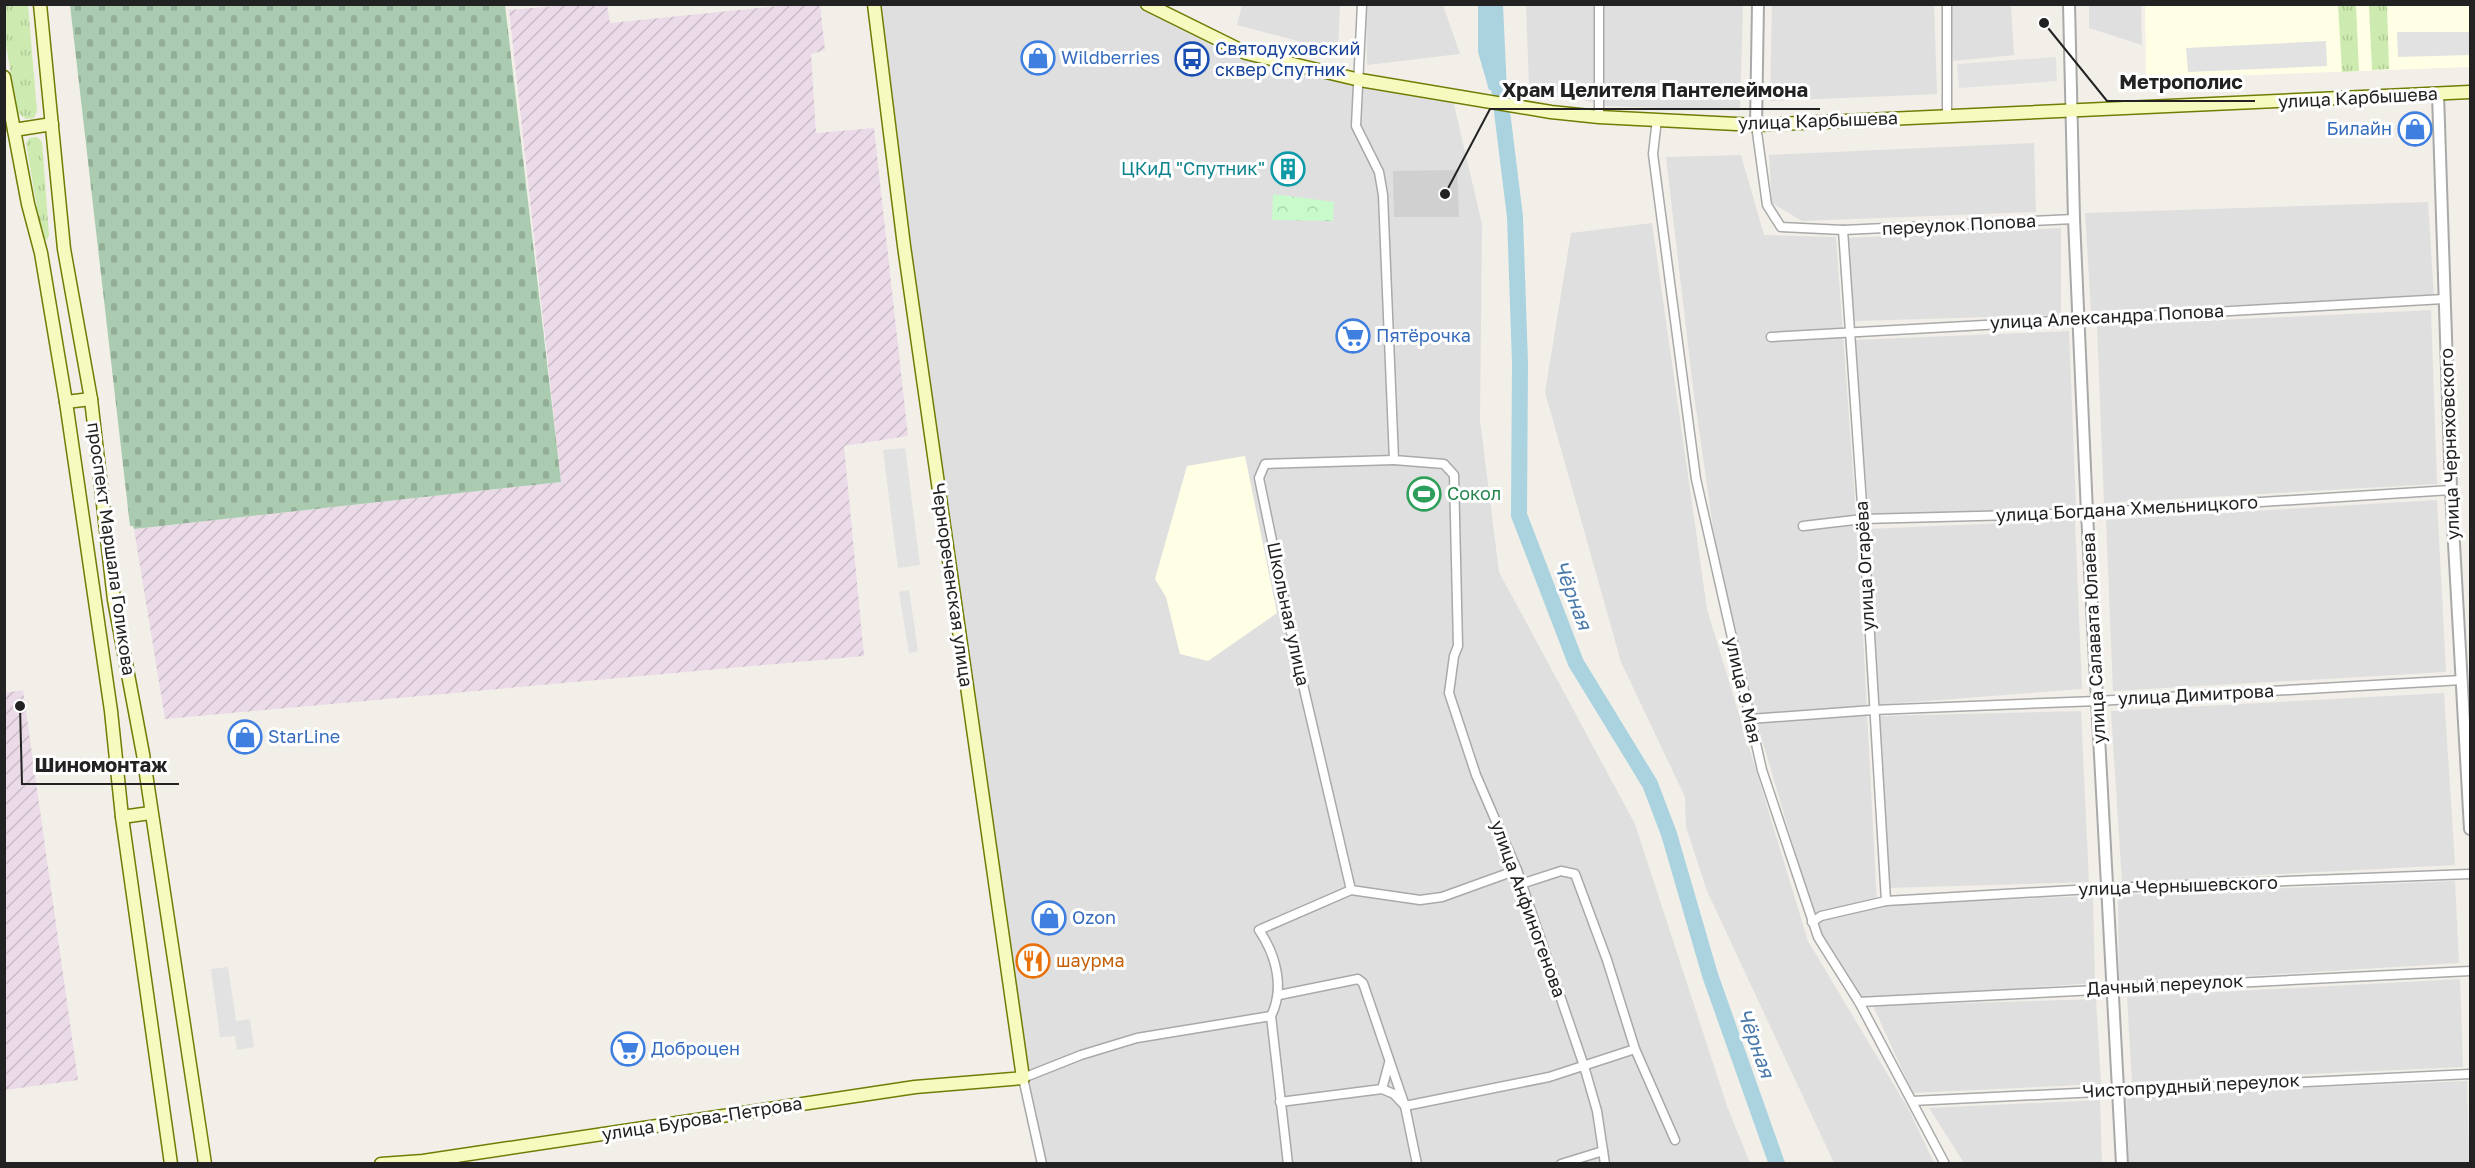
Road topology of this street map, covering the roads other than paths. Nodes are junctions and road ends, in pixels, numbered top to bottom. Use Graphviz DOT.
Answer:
graph roads {
  1 [pos="40,4"];
  2 [pos="874,4"];
  3 [pos="1147,4"];
  4 [pos="1362,4"];
  5 [pos="1599,4"];
  6 [pos="1758,4"];
  7 [pos="1947,4"];
  8 [pos="2069,4"];
  9 [pos="4,77"];
  10 [pos="1360,80"];
  11 [pos="2470,92"];
  12 [pos="2438,94"];
  13 [pos="2071,111"];
  14 [pos="1599,117"];
  15 [pos="1947,117"];
  16 [pos="1657,119"];
  17 [pos="52,124"];
  18 [pos="1756,125"];
  19 [pos="14,130"];
  20 [pos="2074,219"];
  21 [pos="1843,230"];
  22 [pos="64,249"];
  23 [pos="41,253"];
  24 [pos="2444,299"];
  25 [pos="2080,318"];
  26 [pos="1850,332"];
  27 [pos="1771,337"];
  28 [pos="91,399"];
  29 [pos="66,402"];
  30 [pos="1394,460"];
  31 [pos="2451,490"];
  32 [pos="2087,513"];
  33 [pos="1863,519"];
  34 [pos="1803,525"];
  35 [pos="1449,646"];
  36 [pos="1454,656"];
  37 [pos="2463,680"];
  38 [pos="2097,701"];
  39 [pos="1873,710"];
  40 [pos="1749,719"];
  41 [pos="150,813"];
  42 [pos="122,817"];
  43 [pos="2470,829"];
  44 [pos="1517,870"];
  45 [pos="2470,874"];
  46 [pos="1521,884"];
  47 [pos="2108,888"];
  48 [pos="1351,890"];
  49 [pos="1886,901"];
  50 [pos="1812,922"];
  51 [pos="2470,971"];
  52 [pos="2112,987"];
  53 [pos="1280,995"];
  54 [pos="1859,1002"];
  55 [pos="1271,1016"];
  56 [pos="1635,1049"];
  57 [pos="1389,1063"];
  58 [pos="1584,1066"];
  59 [pos="2470,1074"];
  60 [pos="1023,1078"];
  61 [pos="1382,1089"];
  62 [pos="2117,1089"];
  63 [pos="1912,1101"];
  64 [pos="1280,1102"];
  65 [pos="1405,1106"];
  66 [pos="1675,1140"];
  67 [pos="1603,1151"];
  68 [pos="171,1164"];
  69 [pos="205,1164"];
  70 [pos="381,1164"];
  71 [pos="1042,1164"];
  72 [pos="1288,1164"];
  73 [pos="1417,1164"];
  74 [pos="1561,1164"];
  75 [pos="1605,1164"];
  76 [pos="1945,1164"];
  77 [pos="2122,1164"];
  1 -- 17 [label="main road, проспект Маршала Голикова"];
  2 -- 60 [label="main road, Чернореченская улица"];
  3 -- 10 [label="main road, улица Карбышева"];
  4 -- 10 [label="street"];
  5 -- 14 [label="street"];
  6 -- 18 [label="street"];
  7 -- 15 [label="street"];
  8 -- 13 [label="street, улица Салавата Юлаева"];
  9 -- 19 [label="main road, проспект Маршала Голикова"];
  10 -- 14 [label="main road, улица Карбышева"];
  10 -- 30 [label="street"];
  11 -- 12 [label="main road, улица Карбышева"];
  12 -- 13 [label="main road, улица Карбышева"];
  12 -- 24 [label="street, улица Черняховского"];
  13 -- 15 [label="main road, улица Карбышева"];
  13 -- 20 [label="street, улица Салавата Юлаева"];
  14 -- 16 [label="main road, улица Карбышева"];
  15 -- 18 [label="main road, улица Карбышева"];
  16 -- 18 [label="main road, улица Карбышева"];
  16 -- 40 [label="street, улица 9 Мая"];
  17 -- 19 [label="main road"];
  17 -- 22 [label="main road, проспект Маршала Голикова"];
  18 -- 21 [label="street, переулок Попова"];
  19 -- 23 [label="main road, проспект Маршала Голикова"];
  20 -- 21 [label="street, переулок Попова"];
  20 -- 25 [label="street, улица Салавата Юлаева"];
  21 -- 26 [label="street, улица Огарёва"];
  22 -- 23 [label="main road"];
  22 -- 28 [label="main road, проспект Маршала Голикова"];
  23 -- 29 [label="main road, проспект Маршала Голикова"];
  24 -- 25 [label="street, улица Александра Попова"];
  24 -- 31 [label="street, улица Черняховского"];
  25 -- 26 [label="street, улица Александра Попова"];
  25 -- 32 [label="street, улица Салавата Юлаева"];
  26 -- 27 [label="street, улица Александра Попова"];
  26 -- 33 [label="street, улица Огарёва"];
  28 -- 29 [label="main road"];
  28 -- 41 [label="main road, проспект Маршала Голикова"];
  29 -- 42 [label="main road, проспект Маршала Голикова"];
  30 -- 36 [label="street, улица Анфиногенова"];
  30 -- 48 [label="street, Школьная улица"];
  31 -- 32 [label="street, улица Богдана Хмельницкого"];
  31 -- 37 [label="street, улица Черняховского"];
  32 -- 33 [label="street, улица Богдана Хмельницкого"];
  32 -- 38 [label="street, улица Салавата Юлаева"];
  33 -- 34 [label="street, улица Богдана Хмельницкого"];
  33 -- 39 [label="street, улица Огарёва"];
  35 -- 36 [label="street"];
  36 -- 44 [label="street, улица Анфиногенова"];
  37 -- 38 [label="street, улица Димитрова"];
  37 -- 43 [label="street, улица Черняховского"];
  38 -- 39 [label="street, улица Димитрова"];
  38 -- 47 [label="street, улица Салавата Юлаева"];
  39 -- 40 [label="street, улица Димитрова"];
  39 -- 49 [label="street, улица Огарёва"];
  40 -- 50 [label="street, улица 9 Мая"];
  41 -- 42 [label="main road"];
  41 -- 69 [label="main road, проспект Маршала Голикова"];
  42 -- 68 [label="main road, проспект Маршала Голикова"];
  44 -- 46 [label="street, улица Анфиногенова"];
  44 -- 48 [label="street"];
  45 -- 47 [label="street, улица Чернышевского"];
  46 -- 56 [label="street"];
  46 -- 58 [label="street, улица Анфиногенова"];
  47 -- 49 [label="street, улица Чернышевского"];
  47 -- 52 [label="street, улица Салавата Юлаева"];
  48 -- 53 [label="street"];
  49 -- 50 [label="street, улица Чернышевского"];
  50 -- 54 [label="street, улица 9 Мая"];
  51 -- 52 [label="street, Дачный переулок"];
  52 -- 54 [label="street, Дачный переулок"];
  52 -- 62 [label="street, улица Салавата Юлаева"];
  53 -- 55 [label="street"];
  53 -- 57 [label="street"];
  54 -- 63 [label="street, улица 9 Мая"];
  55 -- 60 [label="street"];
  55 -- 64 [label="street"];
  56 -- 58 [label="street"];
  56 -- 66 [label="street"];
  57 -- 61 [label="street"];
  57 -- 65 [label="street"];
  58 -- 65 [label="street"];
  58 -- 67 [label="street, улица Анфиногенова"];
  59 -- 62 [label="street, Чистопрудный переулок"];
  60 -- 70 [label="main road, улица Бурова-Петрова"];
  60 -- 71 [label="street, Чернореченская улица"];
  61 -- 64 [label="street"];
  61 -- 65 [label="street"];
  62 -- 63 [label="street, Чистопрудный переулок"];
  62 -- 77 [label="street, улица Салавата Юлаева"];
  63 -- 76 [label="street, улица 9 Мая"];
  64 -- 72 [label="street"];
  65 -- 73 [label="street"];
  67 -- 74 [label="street"];
  67 -- 75 [label="street, улица Анфиногенова"];
}
